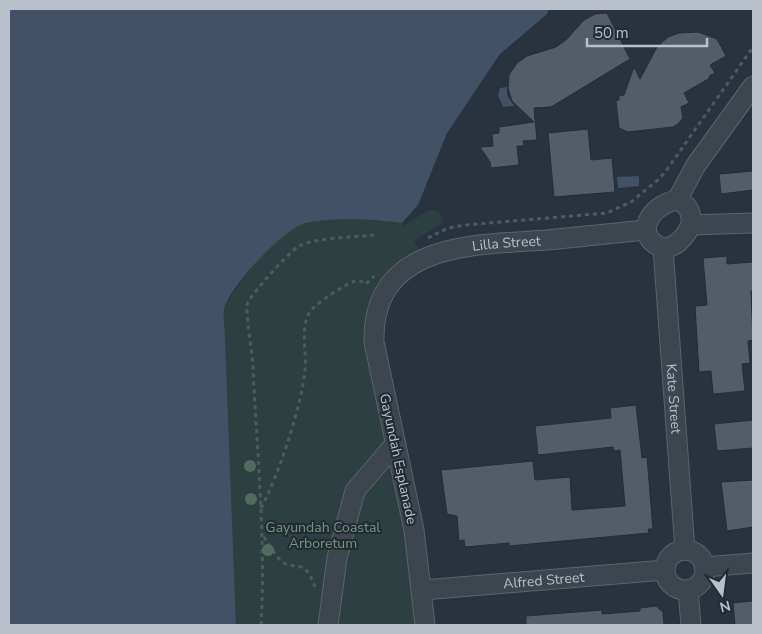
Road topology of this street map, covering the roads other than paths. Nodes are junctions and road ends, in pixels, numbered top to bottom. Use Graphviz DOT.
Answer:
graph roads {
  1 [pos="753,86"];
  2 [pos="677,200"];
  3 [pos="753,223"];
  4 [pos="691,225"];
  5 [pos="646,230"];
  6 [pos="663,248"];
  7 [pos="383,294"];
  8 [pos="396,444"];
  9 [pos="685,550"];
  10 [pos="753,563"];
  11 [pos="705,567"];
  12 [pos="665,570"];
  13 [pos="422,590"];
  14 [pos="688,590"];
  15 [pos="328,625"];
  16 [pos="425,625"];
  17 [pos="691,625"];
  1 -- 2 [label="street"];
  2 -- 4 [label="street"];
  2 -- 5 [label="street"];
  3 -- 4 [label="street"];
  4 -- 6 [label="street"];
  5 -- 6 [label="street"];
  5 -- 7 [label="street, Lilla Street"];
  6 -- 9 [label="street, Kate Street"];
  7 -- 8 [label="street, Gayundah Esplanade"];
  8 -- 13 [label="street, Gayundah Esplanade"];
  8 -- 15 [label="street"];
  9 -- 11 [label="street"];
  9 -- 12 [label="street"];
  10 -- 11 [label="street"];
  11 -- 14 [label="street"];
  12 -- 13 [label="street, Alfred Street"];
  12 -- 14 [label="street"];
  13 -- 16 [label="street, Gayundah Esplanade"];
  14 -- 17 [label="street"];
}
